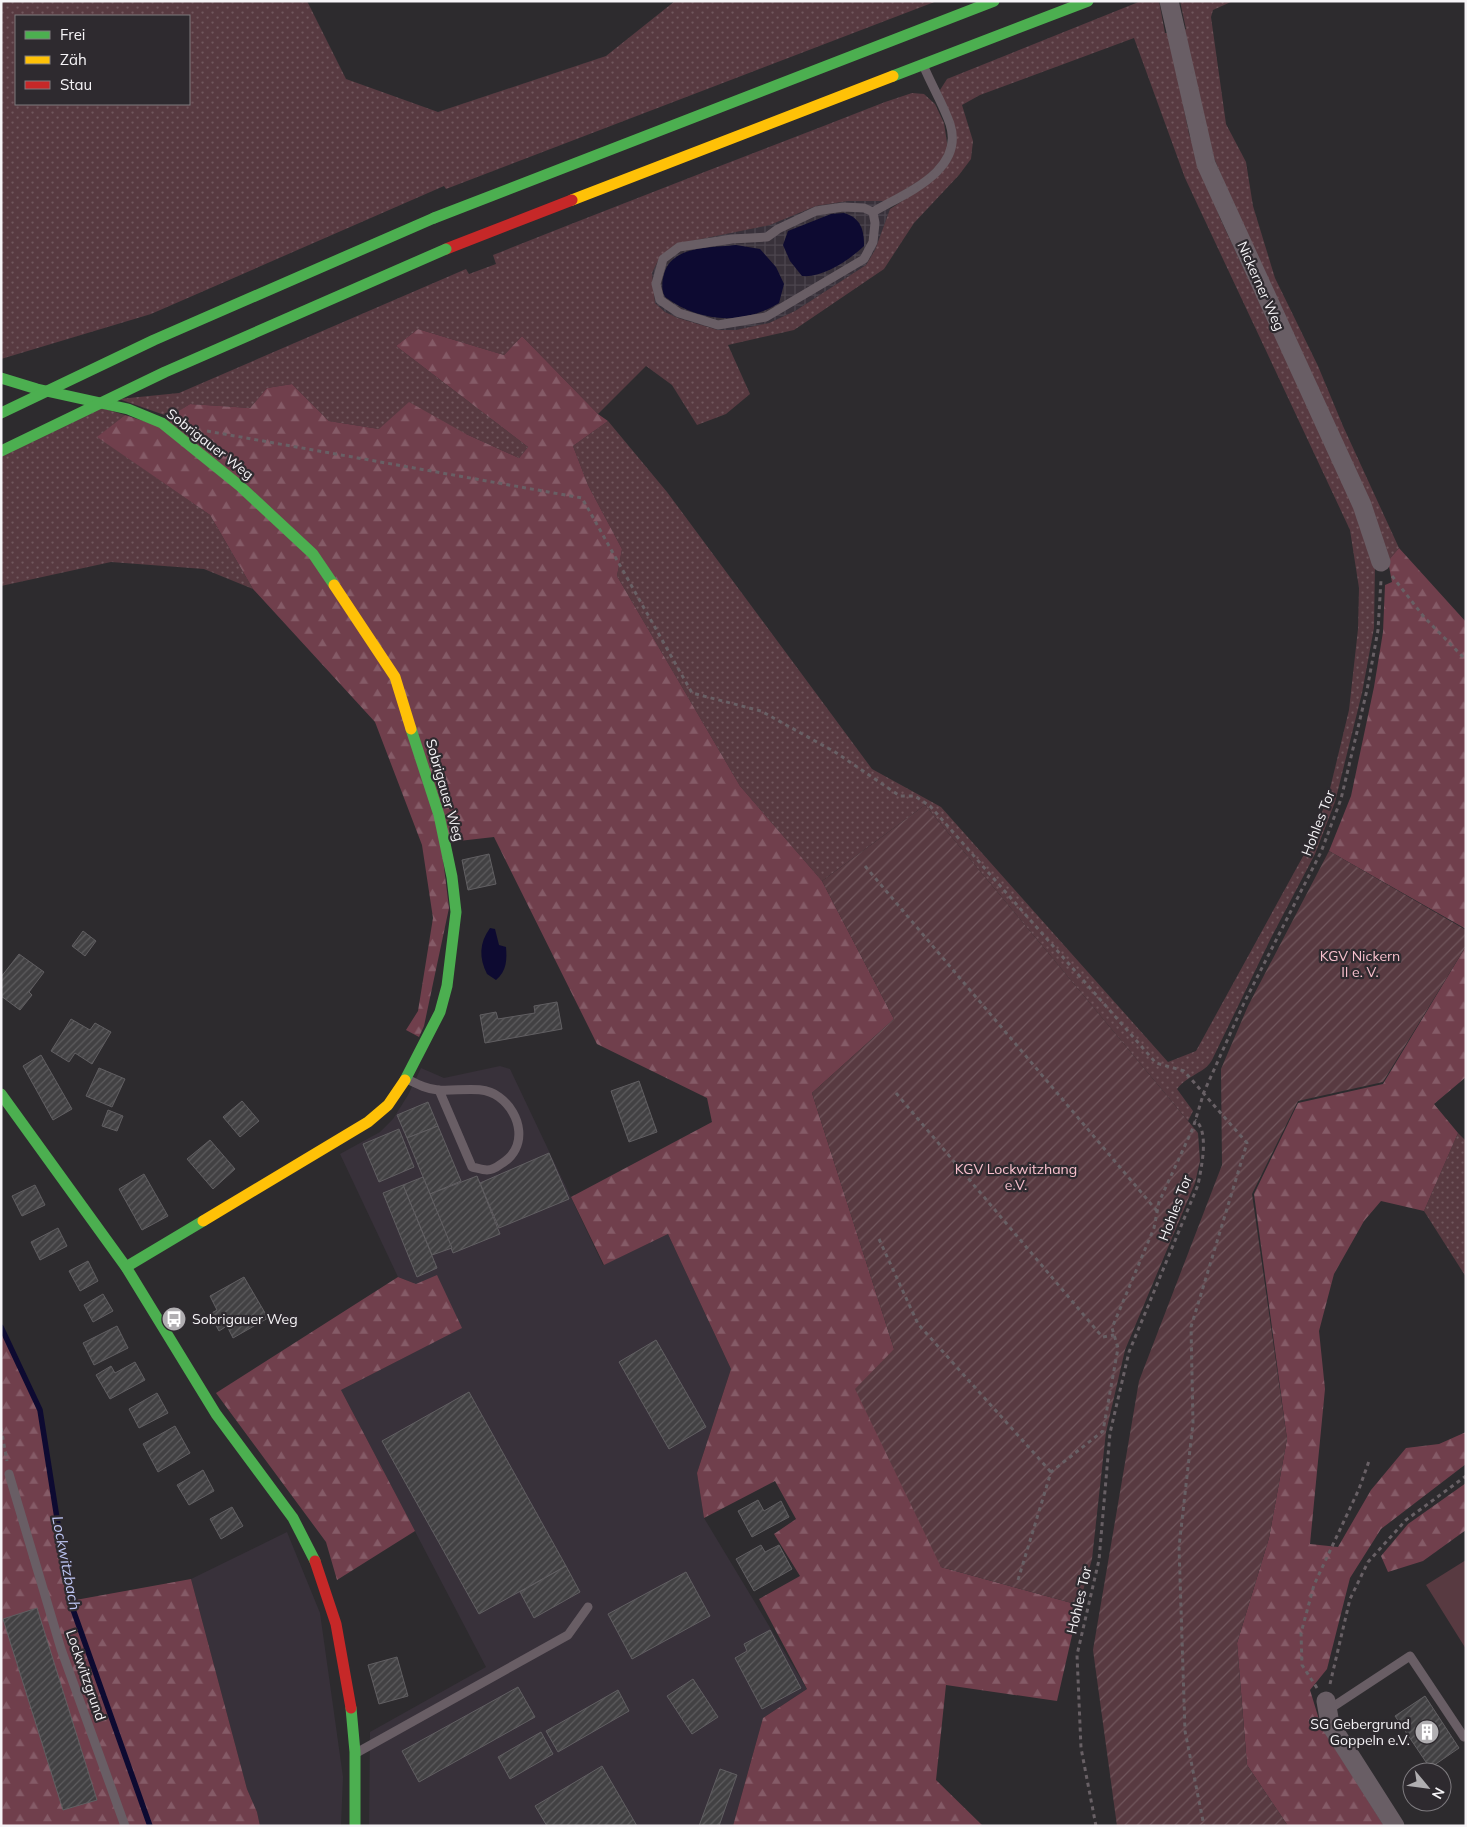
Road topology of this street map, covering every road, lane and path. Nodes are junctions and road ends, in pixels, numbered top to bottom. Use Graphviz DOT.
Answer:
graph roads {
  1 [pos="994,1"];
  2 [pos="1088,1"];
  3 [pos="1169,1"];
  4 [pos="923,64"];
  5 [pos="873,212"];
  6 [pos="1,378"];
  7 [pos="1,413"];
  8 [pos="202,430"];
  9 [pos="1,451"];
  10 [pos="1381,562"];
  11 [pos="1466,660"];
  12 [pos="865,866"];
  13 [pos="406,1079"];
  14 [pos="439,1090"];
  15 [pos="1204,1092"];
  16 [pos="896,1093"];
  17 [pos="1,1094"];
  18 [pos="1195,1120"];
  19 [pos="1157,1211"];
  20 [pos="879,1239"];
  21 [pos="126,1267"];
  22 [pos="1114,1335"];
  23 [pos="1,1428"];
  24 [pos="1103,1431"];
  25 [pos="1110,1433"];
  26 [pos="1369,1461"];
  27 [pos="1051,1472"];
  28 [pos="9,1474"];
  29 [pos="1466,1476"];
  30 [pos="1018,1580"];
  31 [pos="588,1607"];
  32 [pos="1326,1706"];
  33 [pos="1464,1737"];
  34 [pos="354,1754"];
  35 [pos="125,1826"];
  36 [pos="354,1826"];
  37 [pos="1096,1826"];
  38 [pos="1204,1826"];
  39 [pos="1395,1826"];
  1 -- 7 [label="main road, bridge"];
  2 -- 4 [label="main road"];
  3 -- 10 [label="street, Nickerner Weg"];
  4 -- 5 [label="lane"];
  4 -- 9 [label="main road, bridge"];
  5 -- 5 [label="lane"];
  6 -- 13 [label="main road, Sobrigauer Weg"];
  8 -- 15 [label="path"];
  10 -- 11 [label="path"];
  10 -- 15 [label="path, Hohles Tor"];
  12 -- 19 [label="path"];
  13 -- 14 [label="lane"];
  13 -- 21 [label="main road, Sobrigauer Weg"];
  14 -- 14 [label="lane"];
  15 -- 18 [label="path, Hohles Tor"];
  15 -- 38 [label="path"];
  16 -- 22 [label="path"];
  17 -- 21 [label="main road"];
  18 -- 19 [label="path"];
  18 -- 25 [label="path, Hohles Tor"];
  19 -- 22 [label="path"];
  20 -- 27 [label="path"];
  21 -- 34 [label="main road"];
  22 -- 24 [label="path"];
  23 -- 28 [label="path"];
  24 -- 25 [label="path"];
  24 -- 27 [label="path"];
  25 -- 37 [label="path, Hohles Tor"];
  26 -- 32 [label="path"];
  27 -- 30 [label="path"];
  28 -- 35 [label="lane, Lockwitzgrund"];
  29 -- 32 [label="path"];
  31 -- 34 [label="lane"];
  32 -- 33 [label="lane"];
  32 -- 39 [label="street"];
  34 -- 36 [label="main road"];
}
